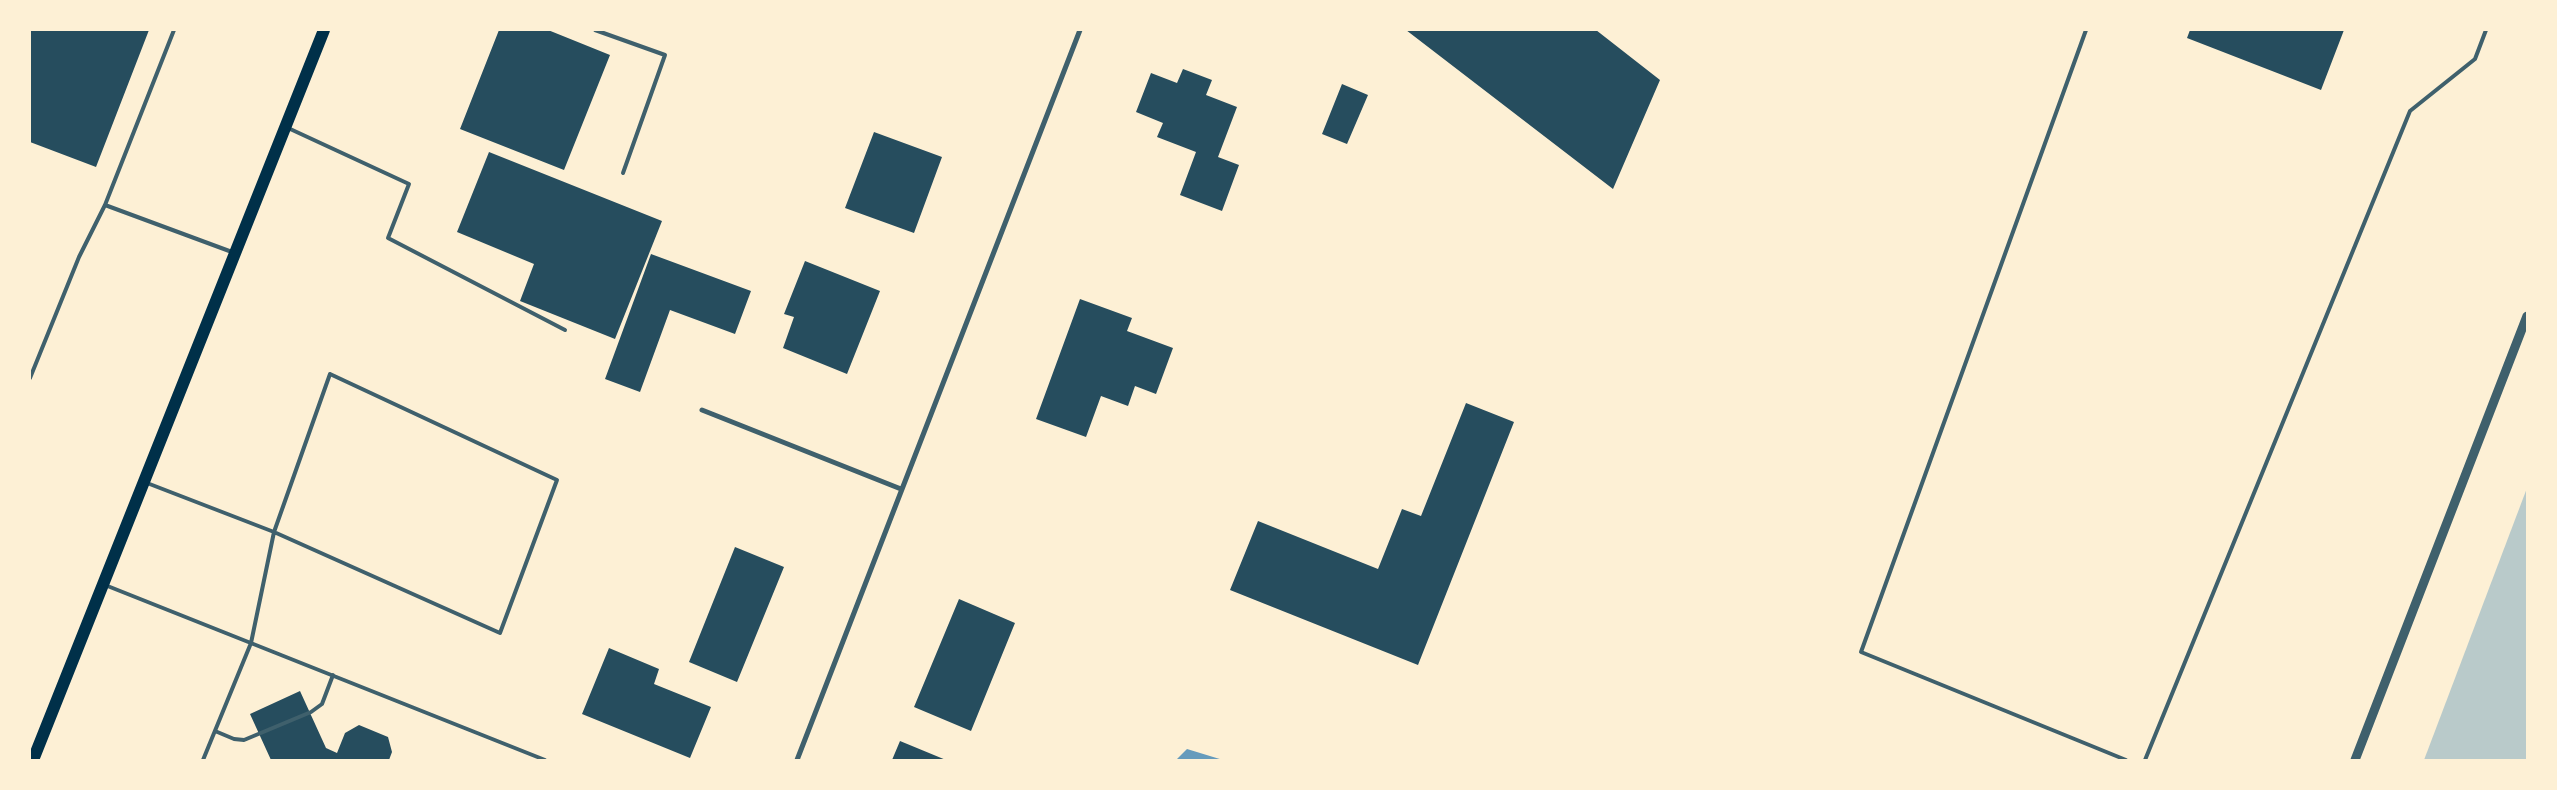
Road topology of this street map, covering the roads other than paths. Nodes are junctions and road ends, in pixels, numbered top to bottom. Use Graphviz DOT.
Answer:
graph roads {
  1 [pos="174,30"];
  2 [pos="324,30"];
  3 [pos="595,30"];
  4 [pos="1080,30"];
  5 [pos="2086,30"];
  6 [pos="2486,30"];
  7 [pos="286,127"];
  8 [pos="623,173"];
  9 [pos="105,205"];
  10 [pos="235,253"];
  11 [pos="2527,316"];
  12 [pos="565,330"];
  13 [pos="30,378"];
  14 [pos="702,410"];
  15 [pos="144,482"];
  16 [pos="901,490"];
  17 [pos="274,532"];
  18 [pos="103,584"];
  19 [pos="251,643"];
  20 [pos="333,675"];
  21 [pos="215,731"];
  22 [pos="33,760"];
  23 [pos="203,760"];
  24 [pos="545,760"];
  25 [pos="797,760"];
  26 [pos="2126,760"];
  27 [pos="2145,760"];
  28 [pos="2355,760"];
  1 -- 9 [label="lane"];
  2 -- 7 [label="main road"];
  3 -- 8 [label="lane"];
  4 -- 16 [label="street"];
  5 -- 26 [label="lane"];
  6 -- 27 [label="lane"];
  7 -- 10 [label="main road"];
  7 -- 12 [label="lane"];
  9 -- 10 [label="lane"];
  9 -- 13 [label="lane"];
  10 -- 15 [label="main road"];
  11 -- 28 [label="street"];
  14 -- 16 [label="street"];
  15 -- 17 [label="lane"];
  15 -- 18 [label="main road"];
  16 -- 25 [label="street"];
  17 -- 17 [label="lane"];
  17 -- 19 [label="lane"];
  18 -- 19 [label="lane"];
  18 -- 22 [label="main road"];
  19 -- 20 [label="lane"];
  19 -- 21 [label="lane"];
  20 -- 21 [label="lane"];
  20 -- 24 [label="lane"];
  21 -- 23 [label="lane"];
}
